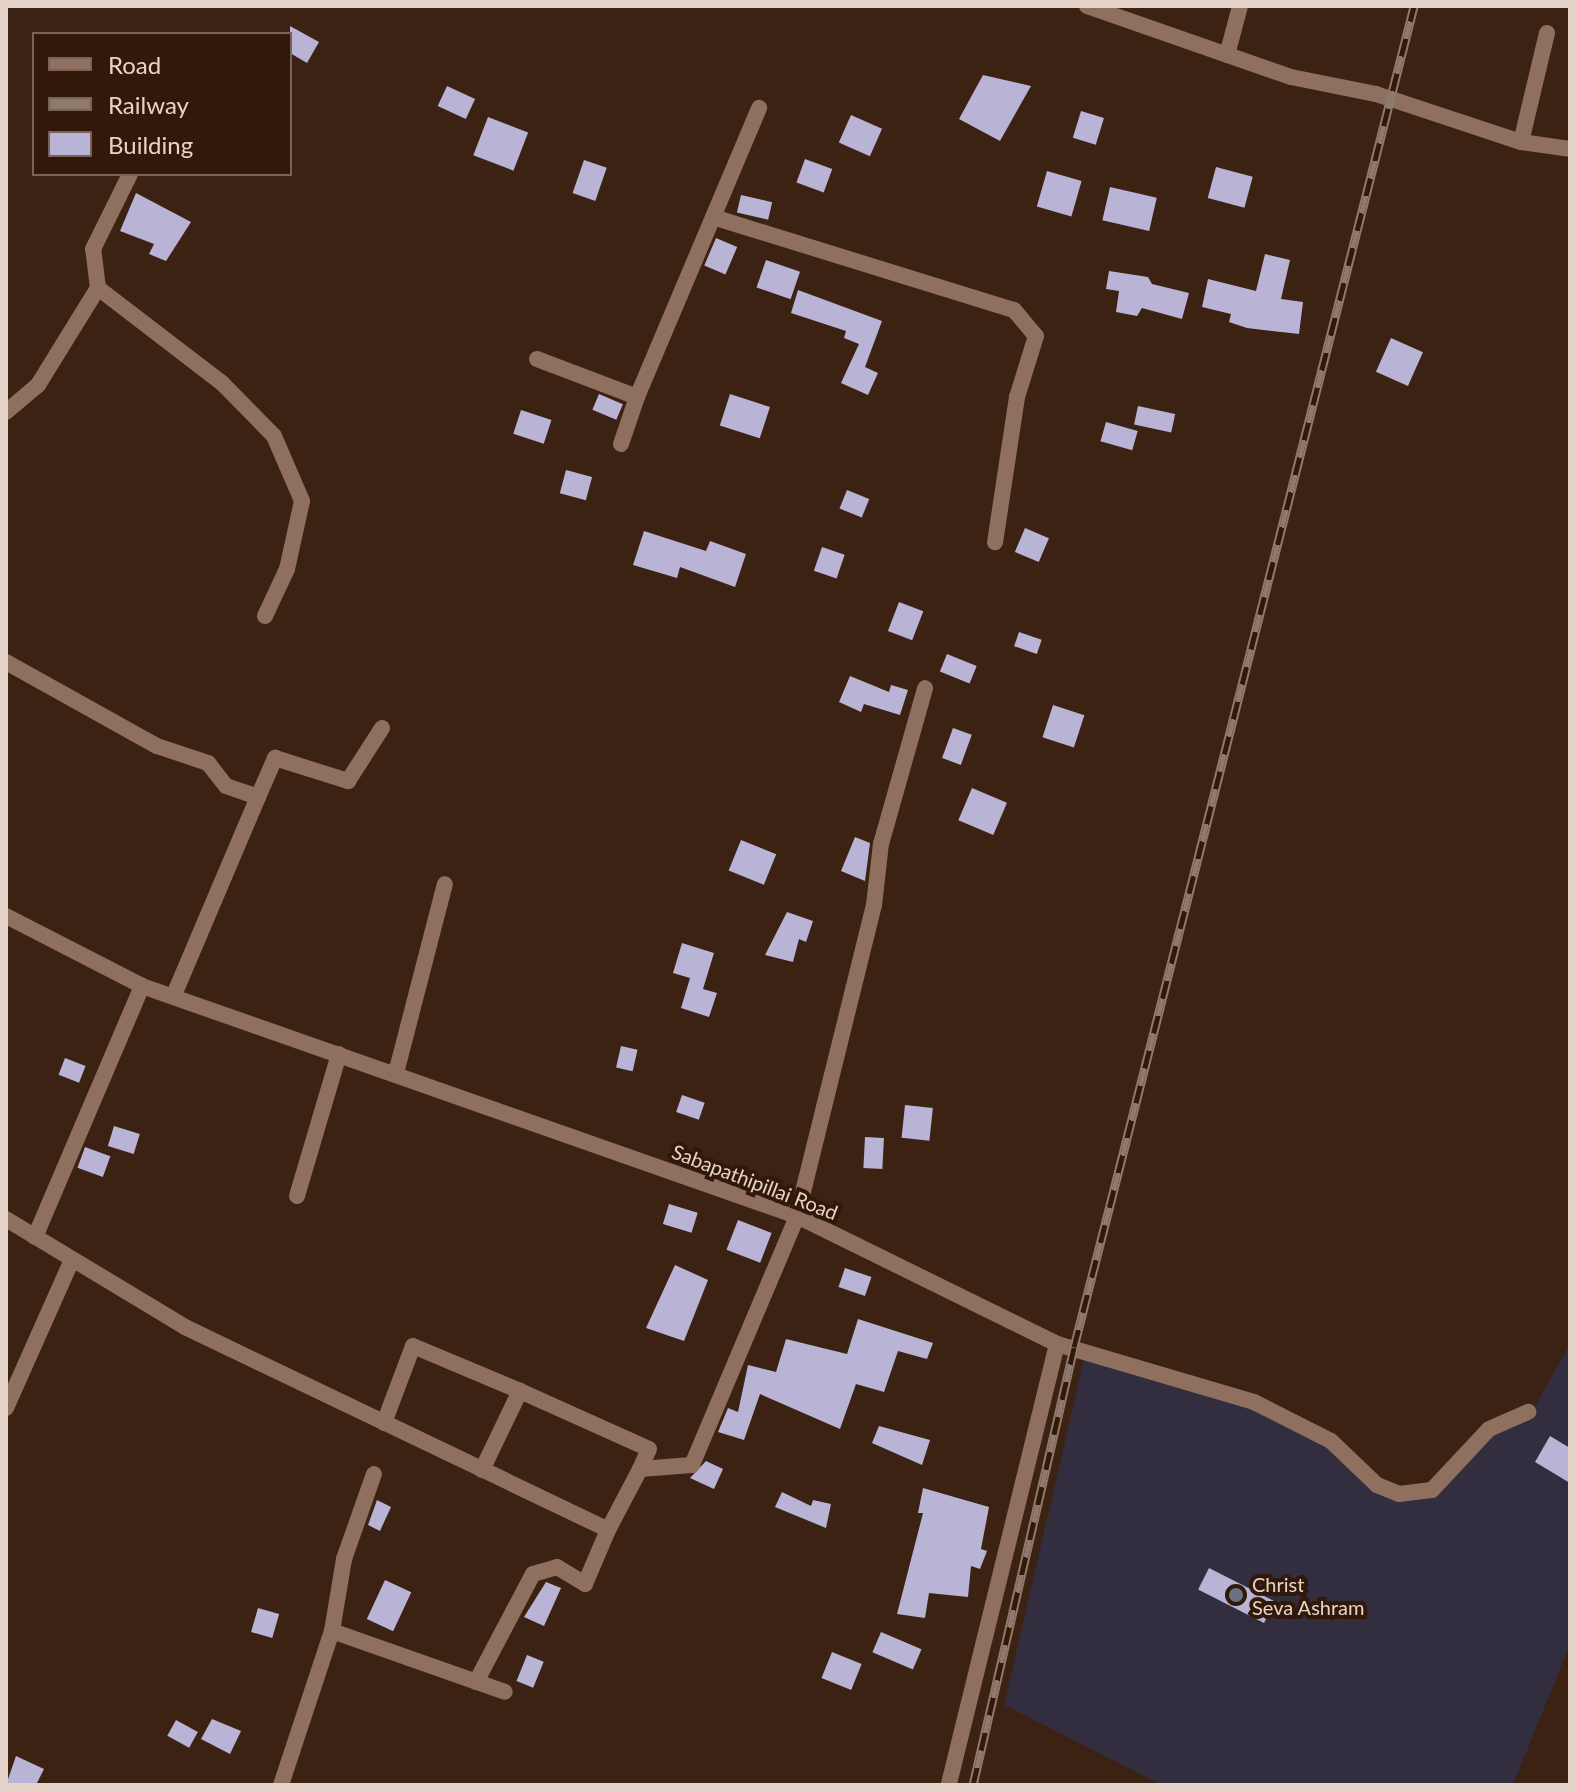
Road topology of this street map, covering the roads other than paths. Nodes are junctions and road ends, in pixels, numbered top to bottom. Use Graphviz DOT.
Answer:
graph roads {
  1 [pos="1087,6"];
  2 [pos="1240,6"];
  3 [pos="1547,33"];
  4 [pos="1227,55"];
  5 [pos="759,108"];
  6 [pos="1521,142"];
  7 [pos="1570,149"];
  8 [pos="129,176"];
  9 [pos="713,217"];
  10 [pos="98,288"];
  11 [pos="537,359"];
  12 [pos="637,397"];
  13 [pos="6,412"];
  14 [pos="621,444"];
  15 [pos="995,542"];
  16 [pos="265,616"];
  17 [pos="6,662"];
  18 [pos="925,688"];
  19 [pos="382,728"];
  20 [pos="258,797"];
  21 [pos="445,884"];
  22 [pos="6,916"];
  23 [pos="142,986"];
  24 [pos="173,997"];
  25 [pos="339,1054"];
  26 [pos="396,1073"];
  27 [pos="297,1196"];
  28 [pos="797,1216"];
  29 [pos="6,1219"];
  30 [pos="35,1237"];
  31 [pos="72,1260"];
  32 [pos="1057,1344"];
  33 [pos="520,1391"];
  34 [pos="6,1408"];
  35 [pos="1528,1412"];
  36 [pos="384,1423"];
  37 [pos="640,1469"];
  38 [pos="482,1470"];
  39 [pos="374,1474"];
  40 [pos="608,1530"];
  41 [pos="332,1631"];
  42 [pos="476,1682"];
  43 [pos="505,1692"];
  44 [pos="281,1785"];
  45 [pos="949,1785"];
  1 -- 4 [label="street"];
  2 -- 4 [label="street"];
  3 -- 6 [label="street"];
  4 -- 6 [label="street"];
  5 -- 9 [label="street"];
  6 -- 7 [label="street"];
  8 -- 10 [label="street"];
  9 -- 12 [label="street"];
  9 -- 15 [label="street"];
  10 -- 13 [label="street"];
  10 -- 16 [label="street"];
  11 -- 12 [label="street"];
  12 -- 14 [label="street"];
  17 -- 20 [label="street"];
  18 -- 28 [label="street"];
  19 -- 20 [label="street"];
  20 -- 24 [label="street"];
  21 -- 26 [label="street"];
  22 -- 23 [label="street, Sabapathipillai Road"];
  23 -- 24 [label="street, Sabapathipillai Road"];
  23 -- 30 [label="street"];
  24 -- 25 [label="street, Sabapathipillai Road"];
  25 -- 26 [label="street, Sabapathipillai Road"];
  25 -- 27 [label="street"];
  26 -- 28 [label="street, Sabapathipillai Road"];
  28 -- 32 [label="street, Sabapathipillai Road"];
  28 -- 37 [label="street"];
  29 -- 30 [label="street"];
  30 -- 31 [label="street"];
  31 -- 34 [label="street"];
  31 -- 36 [label="street"];
  32 -- 35 [label="street, Sabapathipillai Road"];
  32 -- 45 [label="street"];
  33 -- 36 [label="street"];
  33 -- 37 [label="street"];
  33 -- 38 [label="street"];
  36 -- 38 [label="street"];
  37 -- 40 [label="street"];
  38 -- 40 [label="street"];
  39 -- 41 [label="street"];
  40 -- 42 [label="street"];
  41 -- 42 [label="street"];
  41 -- 44 [label="street"];
  42 -- 43 [label="street"];
}
